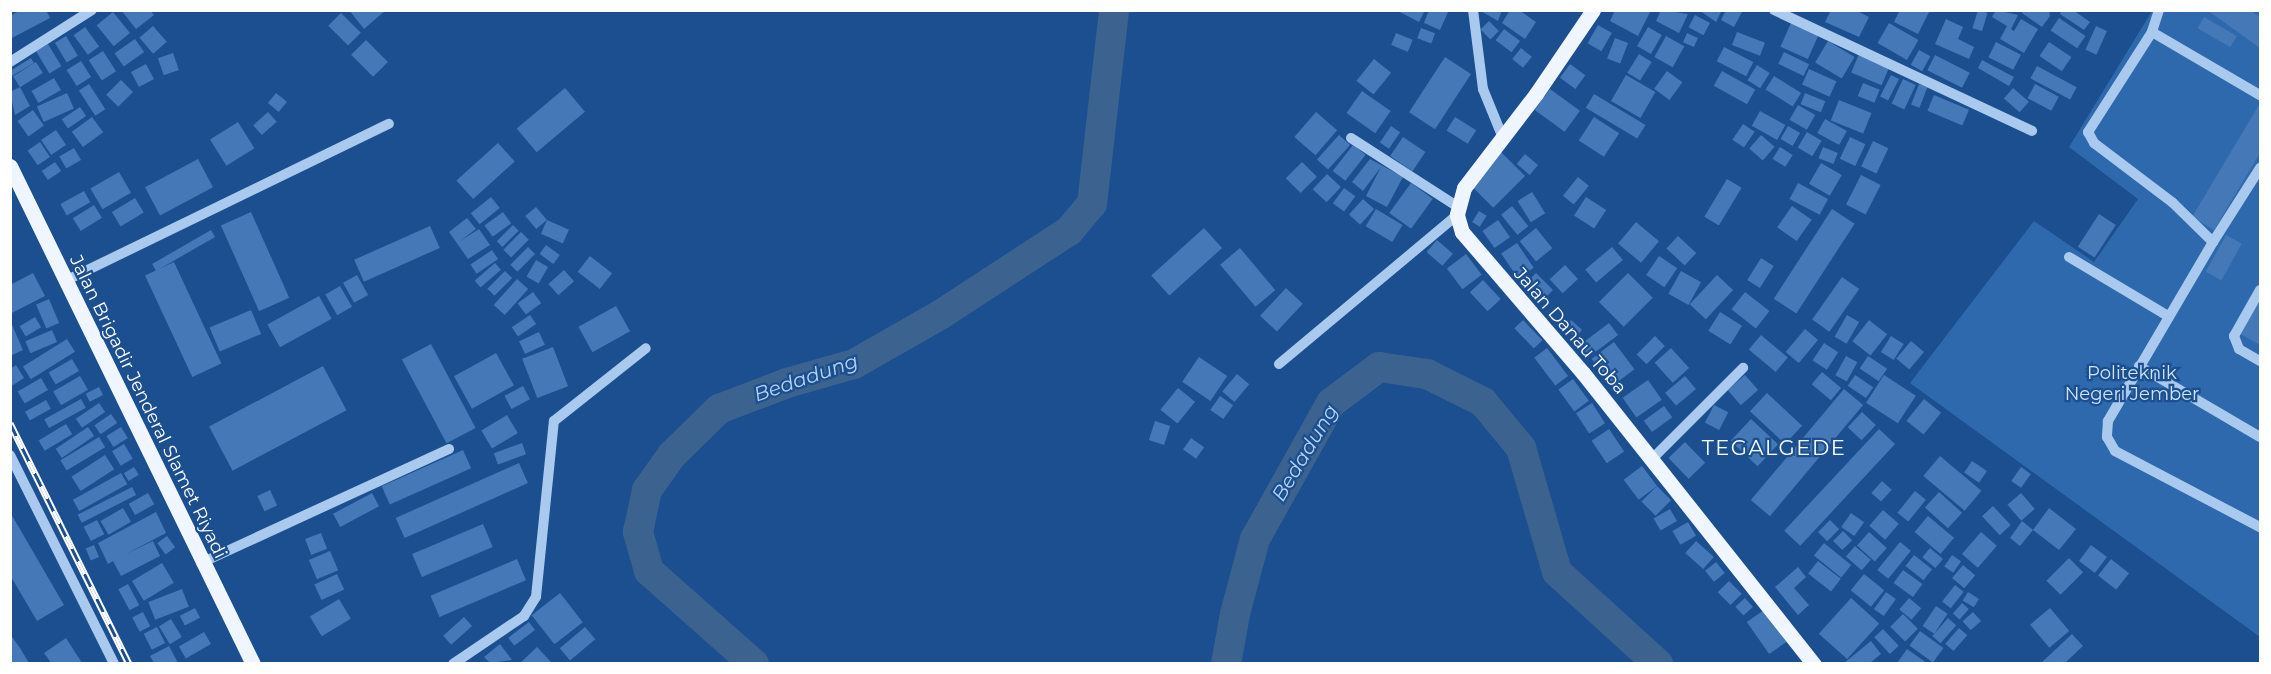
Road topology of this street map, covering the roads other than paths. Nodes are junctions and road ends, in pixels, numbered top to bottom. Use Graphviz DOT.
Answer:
graph roads {
  1 [pos="92,10"];
  2 [pos="1473,10"];
  3 [pos="1593,10"];
  4 [pos="1774,10"];
  5 [pos="2159,10"];
  6 [pos="2152,32"];
  7 [pos="10,62"];
  8 [pos="2260,94"];
  9 [pos="389,124"];
  10 [pos="2032,130"];
  11 [pos="1351,138"];
  12 [pos="1503,138"];
  13 [pos="10,166"];
  14 [pos="2260,168"];
  15 [pos="1457,211"];
  16 [pos="2213,242"];
  17 [pos="2069,257"];
  18 [pos="65,281"];
  19 [pos="2260,290"];
  20 [pos="2168,316"];
  21 [pos="646,348"];
  22 [pos="2260,361"];
  23 [pos="1279,364"];
  24 [pos="2139,366"];
  25 [pos="1743,368"];
  26 [pos="2260,437"];
  27 [pos="448,449"];
  28 [pos="10,455"];
  29 [pos="1653,459"];
  30 [pos="2260,527"];
  31 [pos="201,562"];
  32 [pos="114,663"];
  33 [pos="253,663"];
  34 [pos="453,663"];
  35 [pos="1814,663"];
  1 -- 7 [label="street"];
  2 -- 12 [label="street"];
  3 -- 12 [label="main road"];
  4 -- 10 [label="street"];
  5 -- 6 [label="street"];
  6 -- 8 [label="street"];
  6 -- 16 [label="street"];
  9 -- 18 [label="street"];
  11 -- 15 [label="street"];
  12 -- 15 [label="main road"];
  13 -- 18 [label="main road, Jalan Brigadir Jenderal Slamet Riyadi"];
  14 -- 16 [label="street"];
  15 -- 23 [label="street"];
  15 -- 29 [label="main road, Jalan Danau Toba"];
  16 -- 20 [label="street"];
  17 -- 20 [label="street"];
  18 -- 31 [label="main road, Jalan Brigadir Jenderal Slamet Riyadi"];
  19 -- 22 [label="street"];
  20 -- 24 [label="street"];
  21 -- 34 [label="street"];
  24 -- 26 [label="street"];
  24 -- 30 [label="street"];
  25 -- 29 [label="street"];
  27 -- 31 [label="street"];
  28 -- 32 [label="street"];
  29 -- 35 [label="main road, Jalan Danau Toba"];
  31 -- 33 [label="main road, Jalan Brigadir Jenderal Slamet Riyadi"];
}
